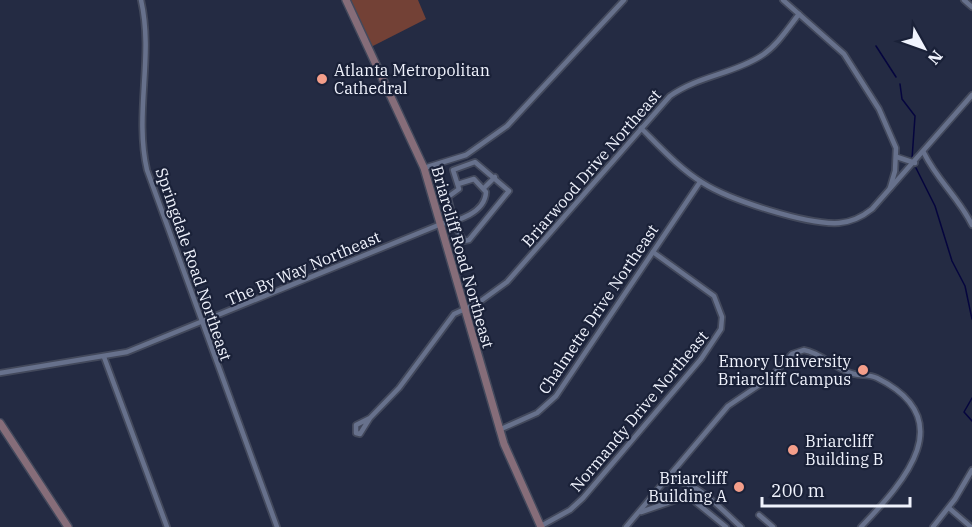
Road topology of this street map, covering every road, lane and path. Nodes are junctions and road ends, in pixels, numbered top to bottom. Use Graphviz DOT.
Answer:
graph roads {
  1 [pos="141,0"];
  2 [pos="346,0"];
  3 [pos="624,0"];
  4 [pos="783,0"];
  5 [pos="964,0"];
  6 [pos="972,7"];
  7 [pos="800,14"];
  8 [pos="972,95"];
  9 [pos="641,128"];
  10 [pos="924,153"];
  11 [pos="461,157"];
  12 [pos="897,157"];
  13 [pos="915,163"];
  14 [pos="465,166"];
  15 [pos="424,168"];
  16 [pos="495,177"];
  17 [pos="700,182"];
  18 [pos="458,184"];
  19 [pos="484,188"];
  20 [pos="888,193"];
  21 [pos="454,222"];
  22 [pos="441,224"];
  23 [pos="972,225"];
  24 [pos="653,252"];
  25 [pos="465,310"];
  26 [pos="202,323"];
  27 [pos="104,357"];
  28 [pos="0,373"];
  29 [pos="370,418"];
  30 [pos="0,423"];
  31 [pos="499,430"];
  32 [pos="972,470"];
  33 [pos="662,483"];
  34 [pos="949,508"];
  35 [pos="638,512"];
  36 [pos="759,515"];
  37 [pos="68,527"];
  38 [pos="167,527"];
  39 [pos="277,527"];
  40 [pos="541,527"];
  41 [pos="626,527"];
  42 [pos="726,527"];
  43 [pos="741,527"];
  44 [pos="773,527"];
  45 [pos="861,527"];
  46 [pos="933,527"];
  47 [pos="971,527"];
  1 -- 26 [label="street, Springdale Road Northeast"];
  2 -- 15 [label="main road, Briarcliff Road Northeast"];
  3 -- 11 [label="street"];
  4 -- 7 [label="street"];
  5 -- 6 [label="street"];
  7 -- 9 [label="street, Briarwood Drive Northeast"];
  7 -- 12 [label="street"];
  8 -- 10 [label="street"];
  9 -- 17 [label="street"];
  9 -- 25 [label="street, Briarwood Drive Northeast"];
  10 -- 13 [label="street"];
  10 -- 23 [label="street"];
  11 -- 14 [label="street"];
  11 -- 15 [label="street"];
  12 -- 13 [label="street"];
  12 -- 20 [label="street"];
  13 -- 20 [label="street"];
  14 -- 16 [label="street"];
  14 -- 18 [label="street"];
  15 -- 22 [label="main road, Briarcliff Road Northeast"];
  16 -- 19 [label="street"];
  16 -- 21 [label="street"];
  17 -- 20 [label="street"];
  17 -- 24 [label="street, Chalmette Drive Northeast"];
  18 -- 19 [label="street"];
  18 -- 21 [label="street"];
  19 -- 21 [label="street"];
  21 -- 22 [label="street, The By Way Northeast"];
  22 -- 25 [label="main road, Briarcliff Road Northeast"];
  22 -- 26 [label="street, The By Way Northeast"];
  24 -- 31 [label="street, Chalmette Drive Northeast"];
  24 -- 40 [label="street, Normandy Drive Northeast"];
  25 -- 29 [label="street, Briarwood Drive Northeast"];
  25 -- 31 [label="main road, Briarcliff Road Northeast"];
  26 -- 27 [label="street, The By Way Northeast"];
  26 -- 39 [label="street, Springdale Road Northeast"];
  27 -- 28 [label="street, The By Way Northeast"];
  27 -- 38 [label="street"];
  30 -- 37 [label="main road"];
  31 -- 40 [label="main road, Briarcliff Road Northeast"];
  32 -- 34 [label="street"];
  33 -- 35 [label="street"];
  33 -- 43 [label="street"];
  33 -- 45 [label="street"];
  34 -- 46 [label="street"];
  34 -- 47 [label="street"];
  35 -- 41 [label="street"];
  35 -- 42 [label="street"];
  36 -- 44 [label="street"];
}
